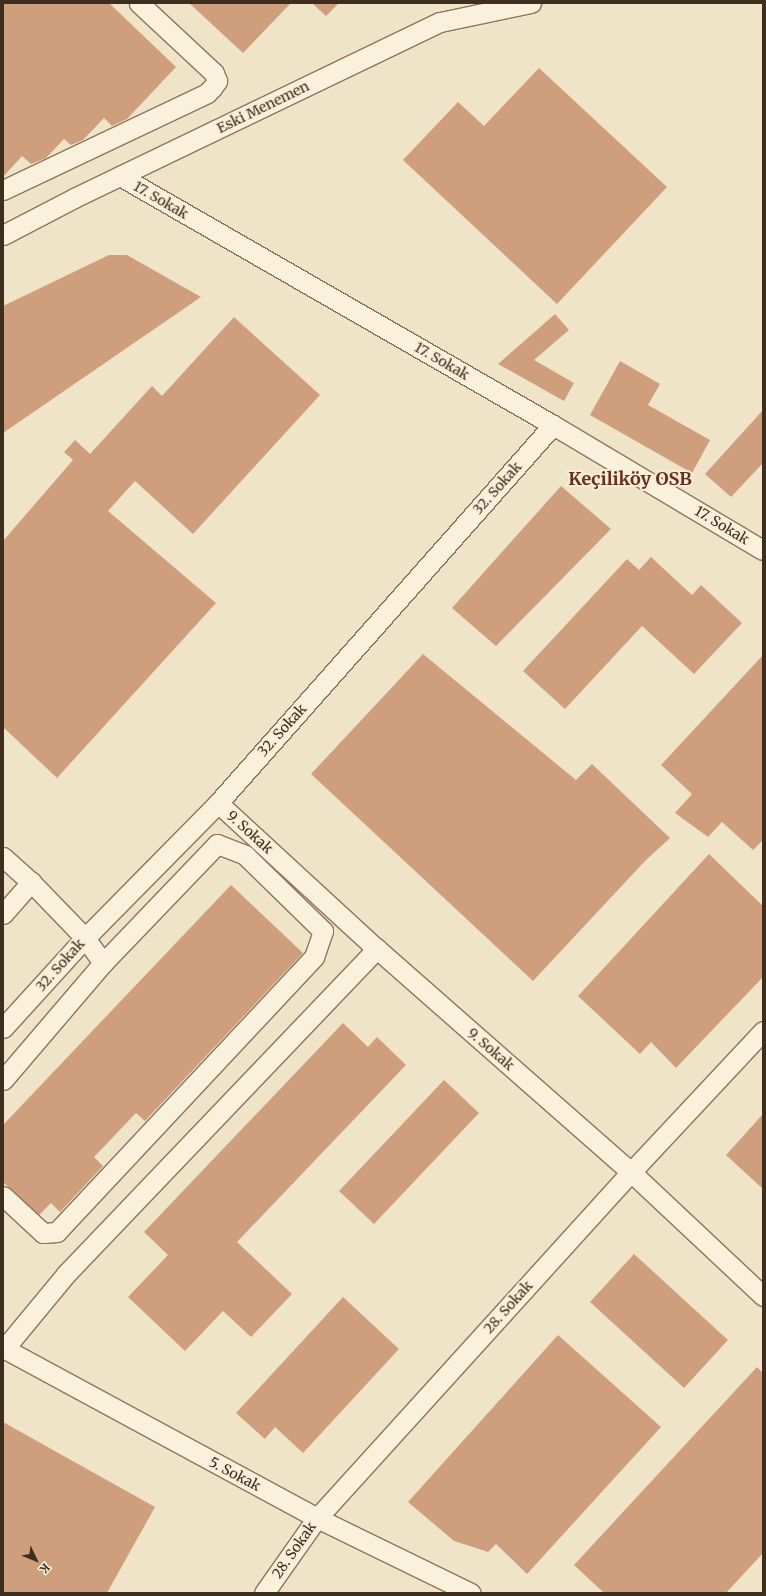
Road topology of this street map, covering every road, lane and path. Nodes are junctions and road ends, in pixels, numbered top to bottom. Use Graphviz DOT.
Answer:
graph roads {
  1 [pos="139,3"];
  2 [pos="531,3"];
  3 [pos="120,176"];
  4 [pos="3,190"];
  5 [pos="3,235"];
  6 [pos="553,425"];
  7 [pos="763,550"];
  8 [pos="218,803"];
  9 [pos="3,857"];
  10 [pos="31,882"];
  11 [pos="3,914"];
  12 [pos="85,938"];
  13 [pos="377,949"];
  14 [pos="104,963"];
  15 [pos="3,1028"];
  16 [pos="763,1031"];
  17 [pos="3,1080"];
  18 [pos="631,1172"];
  19 [pos="3,1196"];
  20 [pos="763,1296"];
  21 [pos="4,1349"];
  22 [pos="317,1518"];
  23 [pos="264,1593"];
  24 [pos="471,1593"];
  1 -- 4 [label="street"];
  2 -- 3 [label="street, Eski Menemen"];
  3 -- 5 [label="street, Eski Menemen"];
  3 -- 6 [label="street, 17. Sokak"];
  6 -- 7 [label="street, 17. Sokak"];
  6 -- 8 [label="street, 32. Sokak"];
  8 -- 12 [label="street, 32. Sokak"];
  8 -- 13 [label="street, 9. Sokak"];
  9 -- 10 [label="street"];
  10 -- 11 [label="street"];
  10 -- 12 [label="street"];
  12 -- 14 [label="street"];
  12 -- 15 [label="street, 32. Sokak"];
  13 -- 18 [label="street, 9. Sokak"];
  13 -- 21 [label="street"];
  14 -- 17 [label="street"];
  14 -- 19 [label="street"];
  16 -- 18 [label="street, 28. Sokak"];
  18 -- 20 [label="street, 9. Sokak"];
  18 -- 22 [label="street, 28. Sokak"];
  21 -- 22 [label="street, 5. Sokak"];
  22 -- 23 [label="street, 28. Sokak"];
  22 -- 24 [label="street, 5. Sokak"];
}
